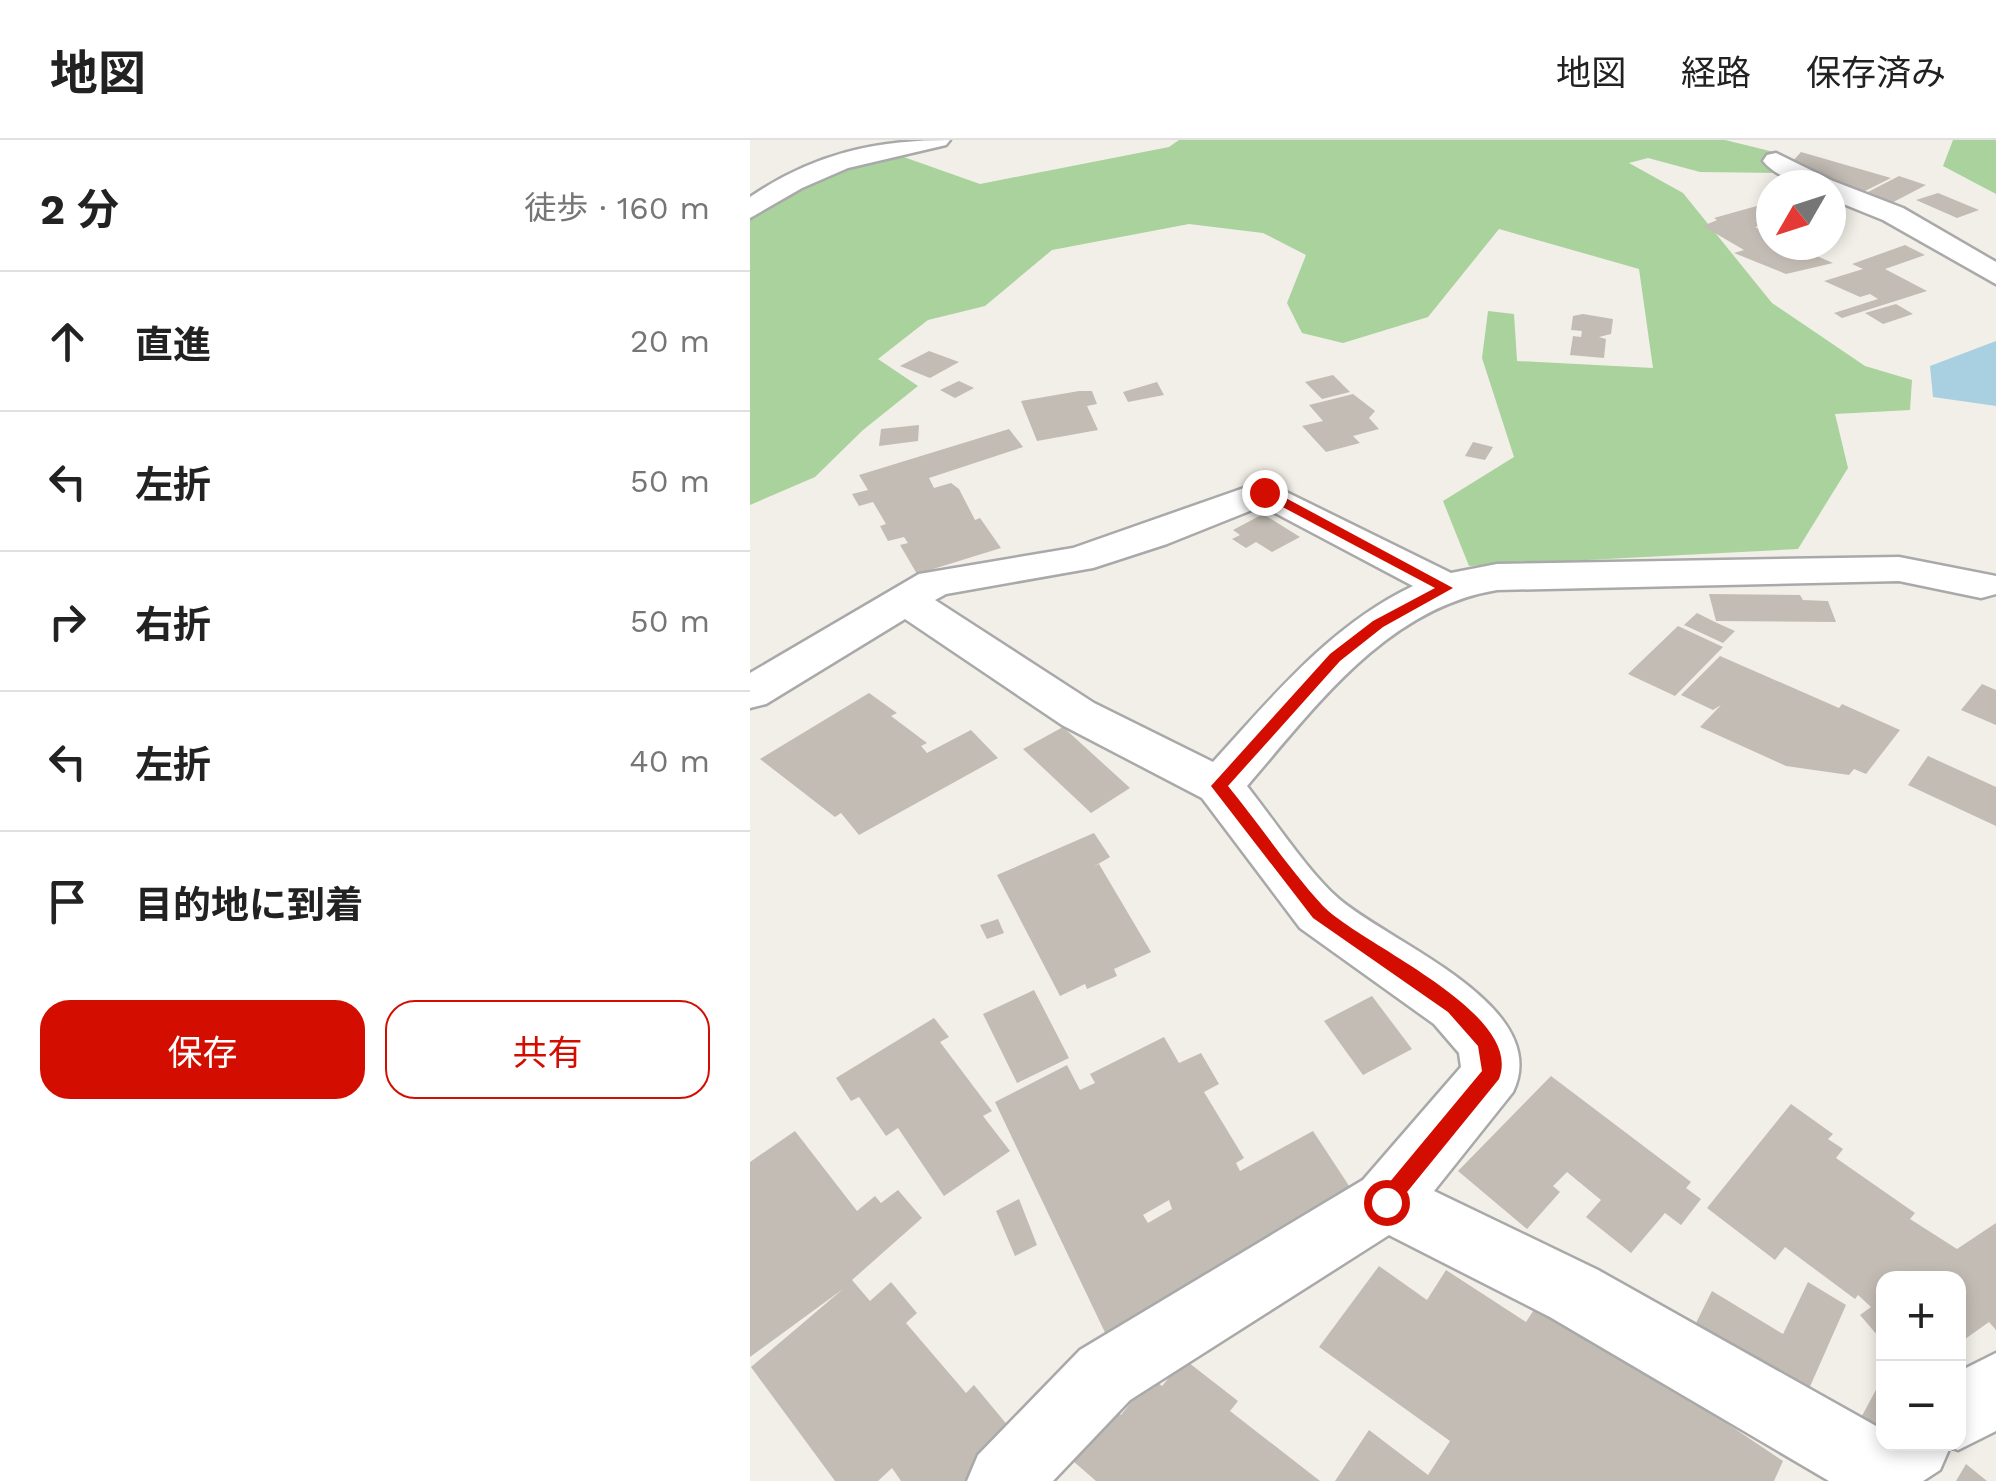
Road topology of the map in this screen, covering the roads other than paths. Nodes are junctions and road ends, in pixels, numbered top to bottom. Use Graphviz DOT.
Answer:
graph roads {
  1 [pos="937,140"];
  2 [pos="1776,161"];
  3 [pos="1793,170"];
  4 [pos="1846,195"];
  5 [pos="750,210"];
  6 [pos="1996,275"];
  7 [pos="1991,579"];
  8 [pos="1446,588"];
  9 [pos="908,602"];
  10 [pos="750,693"];
  11 [pos="1219,786"];
  12 [pos="1386,1202"];
  13 [pos="1996,1389"];
  14 [pos="1966,1409"];
  15 [pos="1903,1451"];
  16 [pos="1004,1481"];
  1 -- 5 [label="street"];
  2 -- 3 [label="street"];
  4 -- 6 [label="street"];
  7 -- 8 [label="street"];
  8 -- 9 [label="street"];
  8 -- 11 [label="street"];
  9 -- 10 [label="street"];
  9 -- 11 [label="street"];
  11 -- 12 [label="street"];
  12 -- 15 [label="street"];
  12 -- 16 [label="street"];
  13 -- 14 [label="street"];
}
